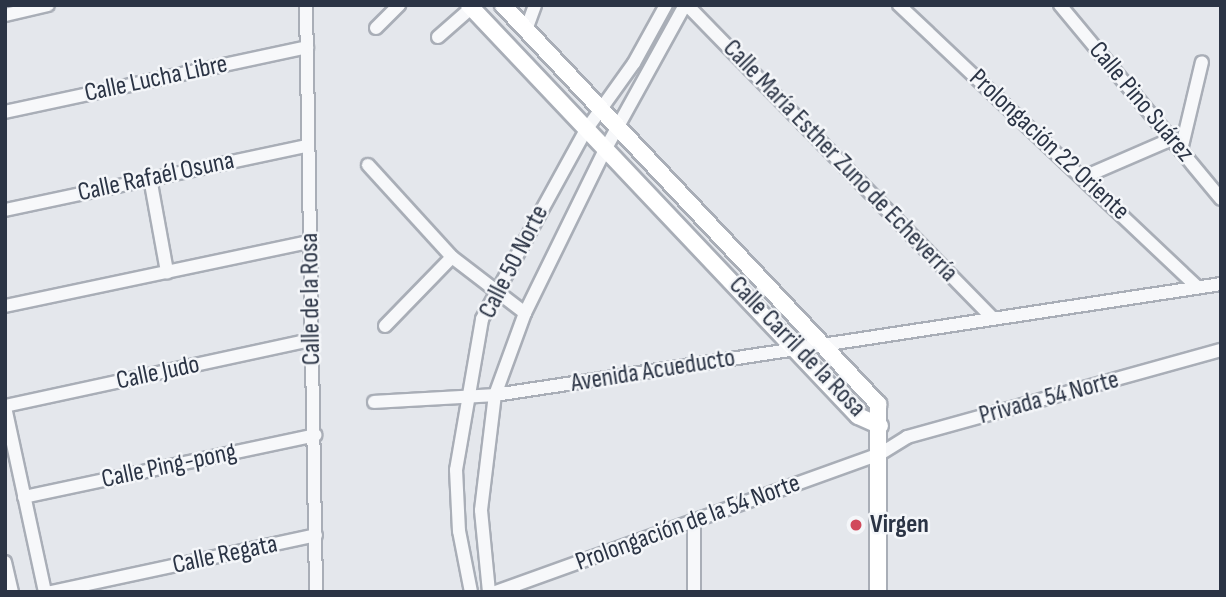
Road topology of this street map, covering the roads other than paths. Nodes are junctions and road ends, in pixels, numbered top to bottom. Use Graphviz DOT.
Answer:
graph roads {
  1 [pos="48,5"];
  2 [pos="306,5"];
  3 [pos="399,5"];
  4 [pos="503,5"];
  5 [pos="535,5"];
  6 [pos="666,5"];
  7 [pos="686,5"];
  8 [pos="899,5"];
  9 [pos="1060,5"];
  10 [pos="470,6"];
  11 [pos="5,15"];
  12 [pos="376,28"];
  13 [pos="526,30"];
  14 [pos="438,37"];
  15 [pos="307,47"];
  16 [pos="1202,62"];
  17 [pos="5,112"];
  18 [pos="602,114"];
  19 [pos="586,130"];
  20 [pos="618,131"];
  21 [pos="1172,139"];
  22 [pos="307,146"];
  23 [pos="606,148"];
  24 [pos="1181,150"];
  25 [pos="368,165"];
  26 [pos="1084,177"];
  27 [pos="150,178"];
  28 [pos="1221,199"];
  29 [pos="5,209"];
  30 [pos="310,242"];
  31 [pos="452,257"];
  32 [pos="167,272"];
  33 [pos="1221,284"];
  34 [pos="1198,287"];
  35 [pos="493,292"];
  36 [pos="5,306"];
  37 [pos="525,313"];
  38 [pos="992,317"];
  39 [pos="385,326"];
  40 [pos="310,340"];
  41 [pos="822,344"];
  42 [pos="795,348"];
  43 [pos="1221,350"];
  44 [pos="495,395"];
  45 [pos="465,399"];
  46 [pos="374,402"];
  47 [pos="5,407"];
  48 [pos="880,426"];
  49 [pos="315,435"];
  50 [pos="880,454"];
  51 [pos="23,497"];
  52 [pos="694,523"];
  53 [pos="316,535"];
  54 [pos="5,562"];
  55 [pos="508,589"];
  56 [pos="12,592"];
  57 [pos="45,592"];
  58 [pos="51,592"];
  59 [pos="316,592"];
  60 [pos="471,592"];
  61 [pos="489,592"];
  62 [pos="496,592"];
  63 [pos="694,592"];
  64 [pos="878,592"];
  1 -- 11 [label="street"];
  2 -- 15 [label="street, Calle de la Rosa"];
  3 -- 12 [label="street"];
  4 -- 13 [label="main road, Calle Carril de la Rosa"];
  5 -- 13 [label="street"];
  6 -- 18 [label="street, Calle 50 Norte"];
  7 -- 20 [label="street, Calle 50 Norte"];
  7 -- 38 [label="street, Calle María Esther Zuno de Echeverría"];
  8 -- 26 [label="street, Prolongación 22 Oriente"];
  9 -- 21 [label="street, Calle Pino Suárez"];
  10 -- 14 [label="street"];
  10 -- 19 [label="main road, Calle Carril de la Rosa"];
  13 -- 18 [label="main road, Calle Carril de la Rosa"];
  15 -- 17 [label="street, Calle Lucha Libre"];
  15 -- 22 [label="street, Calle de la Rosa"];
  16 -- 24 [label="street"];
  18 -- 19 [label="street, Calle 50 Norte"];
  18 -- 20 [label="main road, Calle Carril de la Rosa"];
  19 -- 23 [label="main road, Calle Carril de la Rosa"];
  19 -- 35 [label="street, Calle 50 Norte"];
  20 -- 23 [label="street, Calle 50 Norte"];
  20 -- 41 [label="main road, Calle Carril de la Rosa"];
  21 -- 24 [label="street, Calle Pino Suárez"];
  21 -- 26 [label="street"];
  22 -- 27 [label="street, Calle Rafaél Osuna"];
  22 -- 30 [label="street, Calle de la Rosa"];
  23 -- 37 [label="street, Calle 50 Norte"];
  23 -- 42 [label="main road, Calle Carril de la Rosa"];
  24 -- 28 [label="street, Calle Pino Suárez"];
  25 -- 31 [label="street"];
  26 -- 34 [label="street, Prolongación 22 Oriente"];
  27 -- 29 [label="street, Calle Rafaél Osuna"];
  27 -- 32 [label="street"];
  30 -- 32 [label="street"];
  30 -- 40 [label="street, Calle de la Rosa"];
  31 -- 35 [label="street"];
  31 -- 39 [label="street"];
  32 -- 36 [label="street"];
  33 -- 34 [label="street, Avenida Acueducto"];
  34 -- 38 [label="street, Avenida Acueducto"];
  35 -- 37 [label="street"];
  35 -- 45 [label="street, Calle 50 Norte"];
  37 -- 44 [label="street, Calle 50 Norte"];
  38 -- 41 [label="street, Avenida Acueducto"];
  40 -- 47 [label="street, Calle Judo"];
  40 -- 49 [label="street, Calle de la Rosa"];
  41 -- 42 [label="street, Avenida Acueducto"];
  41 -- 48 [label="main road, Calle Carril de la Rosa"];
  42 -- 44 [label="street, Avenida Acueducto"];
  42 -- 48 [label="main road, Calle Carril de la Rosa"];
  43 -- 50 [label="street, Privada 54 Norte"];
  44 -- 45 [label="street, Avenida Acueducto"];
  44 -- 61 [label="street, Calle 50 Norte"];
  45 -- 46 [label="street, Avenida Acueducto"];
  45 -- 60 [label="street, Calle 50 Norte"];
  47 -- 51 [label="street"];
  48 -- 50 [label="main road"];
  49 -- 51 [label="street, Calle Ping-pong"];
  49 -- 53 [label="street, Calle de la Rosa"];
  50 -- 52 [label="street, Prolongación de la 54 Norte"];
  50 -- 64 [label="main road"];
  51 -- 57 [label="street"];
  52 -- 55 [label="street, Prolongación de la 54 Norte"];
  52 -- 63 [label="street"];
  53 -- 58 [label="street, Calle Regata"];
  53 -- 59 [label="street, Calle de la Rosa"];
  54 -- 56 [label="street"];
  55 -- 62 [label="street, Prolongación de la 54 Norte"];
}
